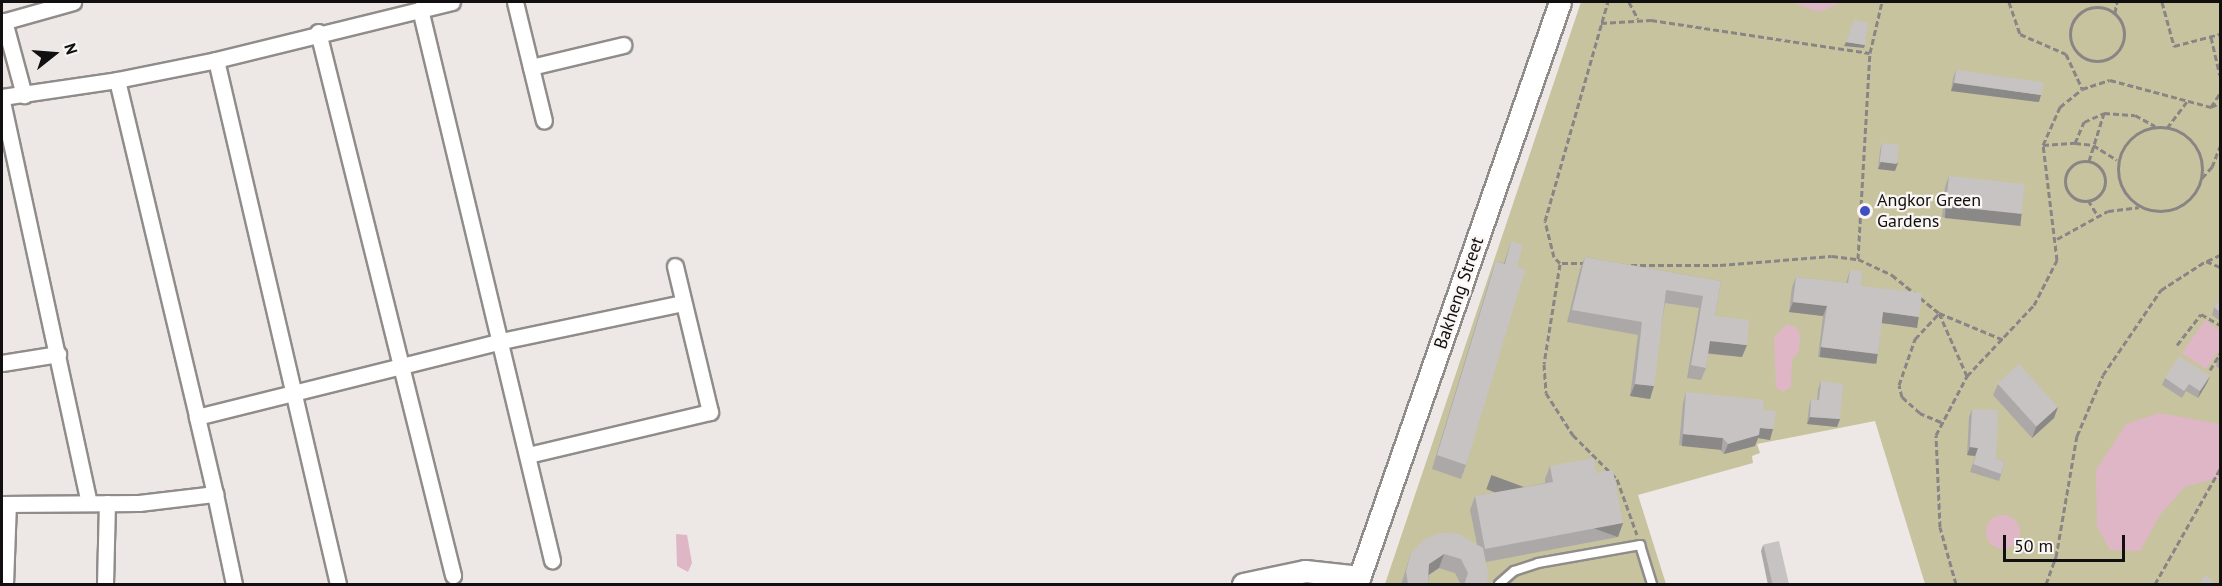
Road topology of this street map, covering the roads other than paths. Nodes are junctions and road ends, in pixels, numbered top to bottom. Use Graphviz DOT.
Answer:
graph roads {
  1 [pos="73,2"];
  2 [pos="452,2"];
  3 [pos="515,2"];
  4 [pos="1560,2"];
  5 [pos="420,9"];
  6 [pos="3,21"];
  7 [pos="318,32"];
  8 [pos="623,45"];
  9 [pos="216,60"];
  10 [pos="531,67"];
  11 [pos="117,80"];
  12 [pos="24,96"];
  13 [pos="2,99"];
  14 [pos="544,121"];
  15 [pos="675,266"];
  16 [pos="682,303"];
  17 [pos="501,341"];
  18 [pos="58,354"];
  19 [pos="2,363"];
  20 [pos="404,366"];
  21 [pos="295,394"];
  22 [pos="196,417"];
  23 [pos="528,455"];
  24 [pos="215,494"];
  25 [pos="89,502"];
  26 [pos="107,503"];
  27 [pos="5,504"];
  28 [pos="552,560"];
  29 [pos="453,575"];
  30 [pos="1358,581"];
  31 [pos="5,585"];
  32 [pos="105,585"];
  33 [pos="234,585"];
  34 [pos="338,585"];
  35 [pos="1243,585"];
  36 [pos="1499,585"];
  37 [pos="1652,585"];
  1 -- 6 [label="street"];
  2 -- 5 [label="street"];
  3 -- 10 [label="street"];
  4 -- 30 [label="street, Bakheng Street"];
  5 -- 7 [label="street"];
  5 -- 17 [label="street"];
  6 -- 12 [label="street"];
  7 -- 9 [label="street"];
  7 -- 20 [label="street"];
  8 -- 10 [label="street"];
  9 -- 11 [label="street"];
  9 -- 21 [label="street"];
  10 -- 14 [label="street"];
  11 -- 12 [label="street"];
  11 -- 22 [label="street"];
  12 -- 13 [label="street"];
  13 -- 18 [label="street"];
  15 -- 16 [label="street"];
  16 -- 17 [label="street"];
  16 -- 23 [label="street"];
  17 -- 20 [label="street"];
  17 -- 23 [label="street"];
  18 -- 19 [label="street"];
  18 -- 25 [label="street"];
  20 -- 21 [label="street"];
  20 -- 29 [label="street"];
  21 -- 22 [label="street"];
  21 -- 34 [label="street"];
  22 -- 24 [label="street"];
  23 -- 28 [label="street"];
  24 -- 26 [label="street"];
  24 -- 33 [label="street"];
  25 -- 26 [label="street"];
  25 -- 27 [label="street"];
  26 -- 32 [label="street"];
  27 -- 31 [label="street"];
  30 -- 35 [label="street"];
  36 -- 37 [label="lane"];
}
